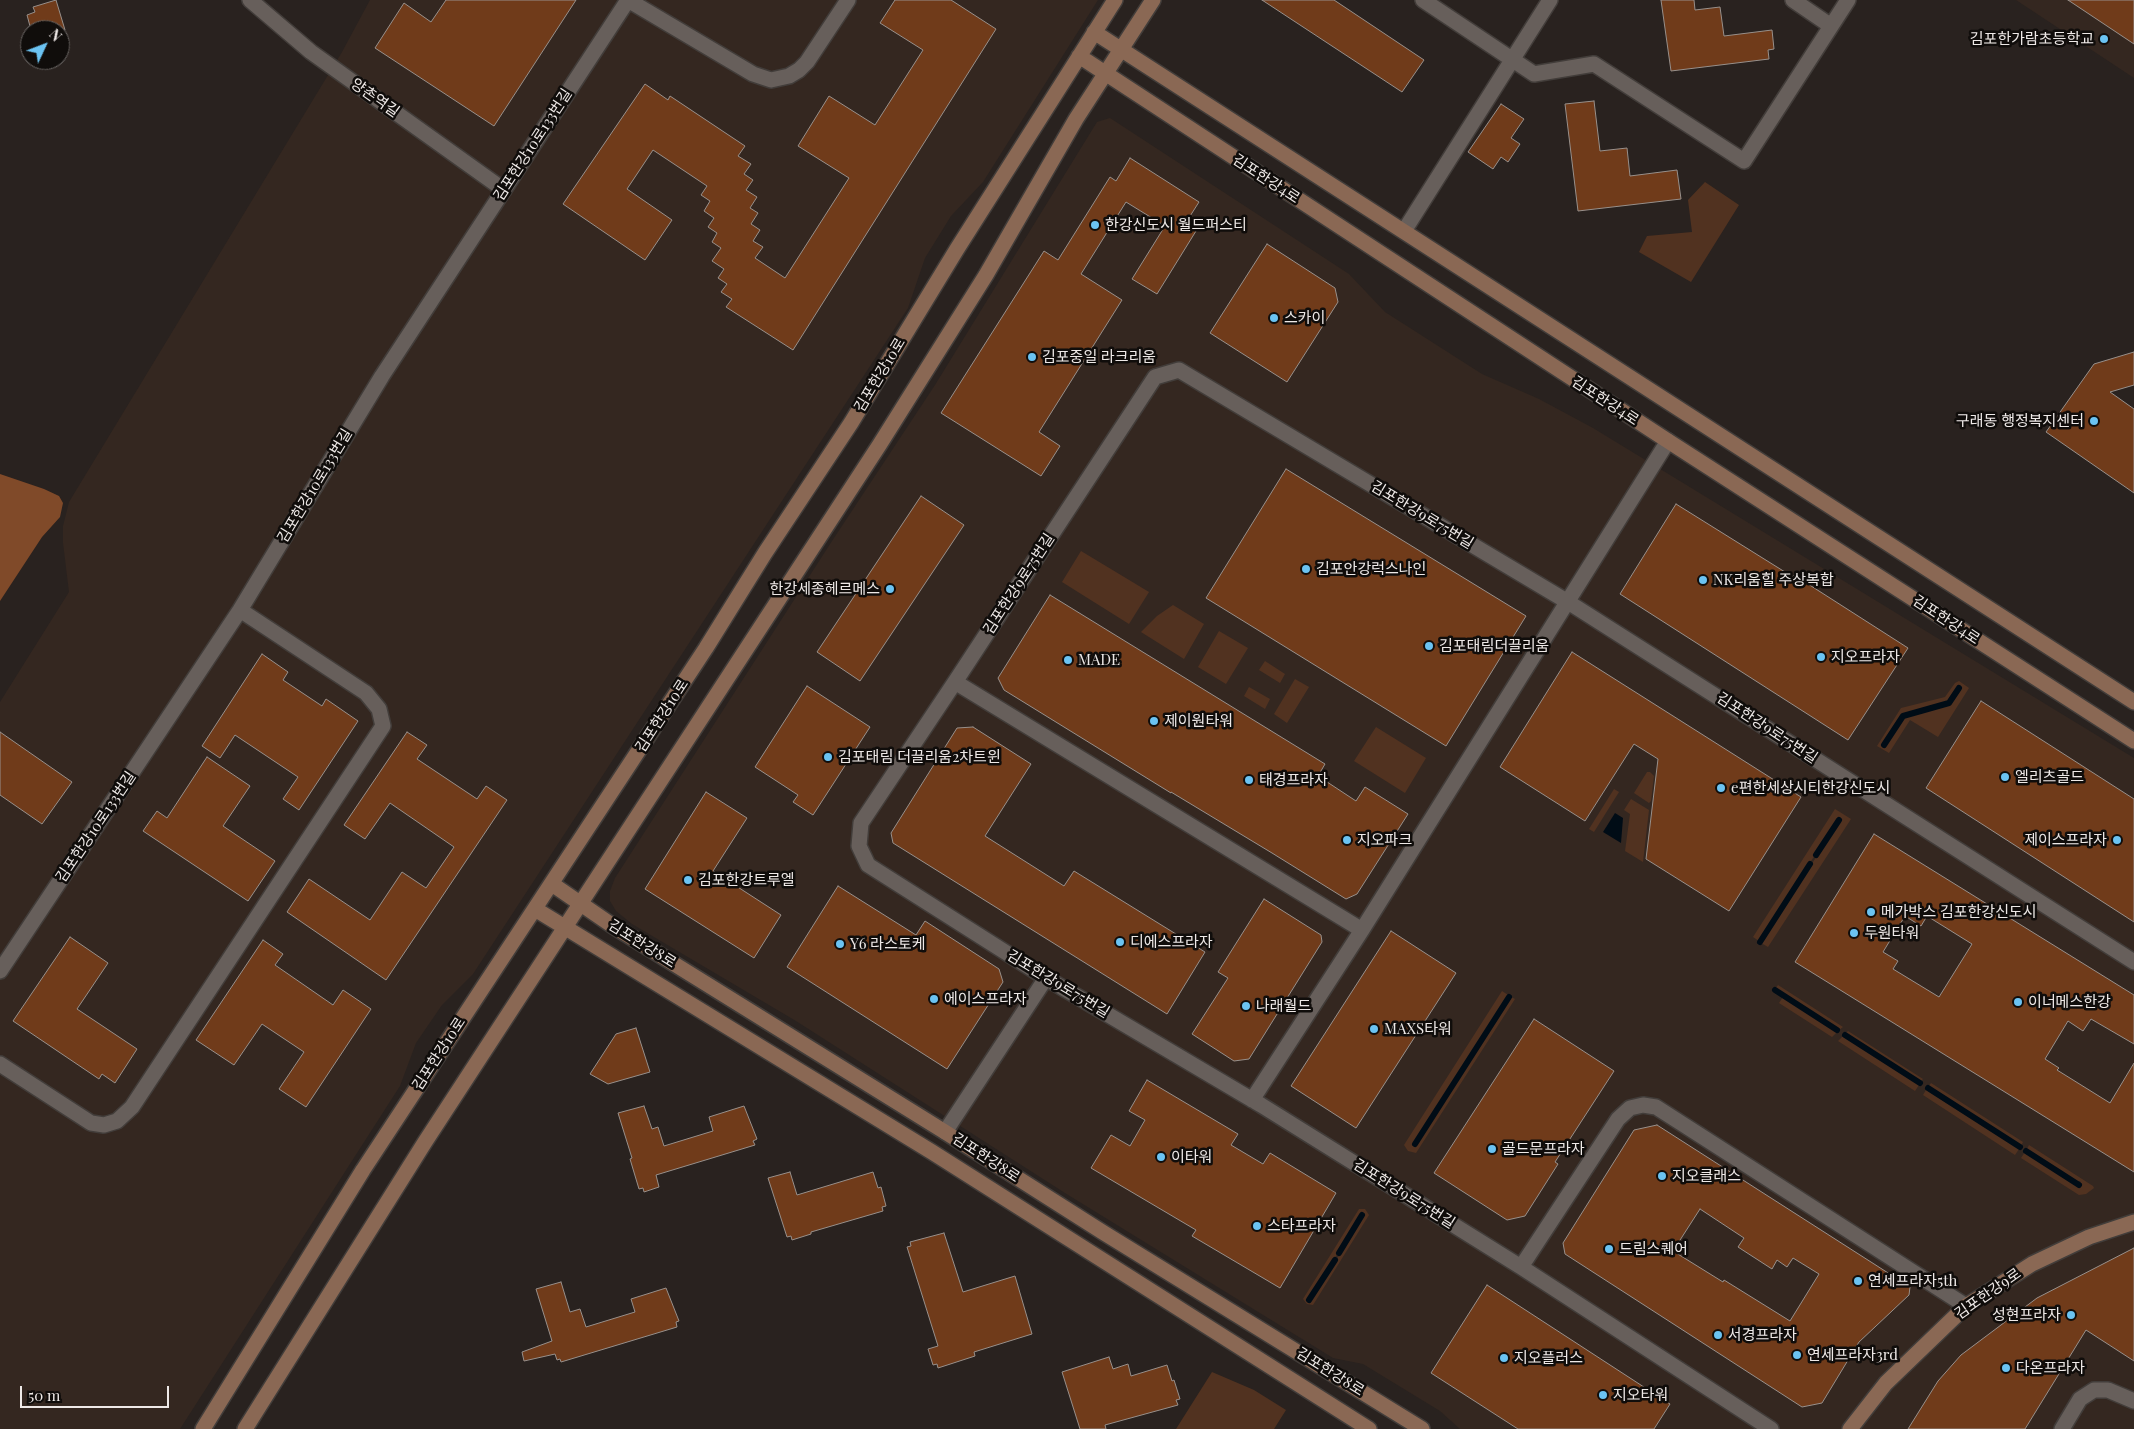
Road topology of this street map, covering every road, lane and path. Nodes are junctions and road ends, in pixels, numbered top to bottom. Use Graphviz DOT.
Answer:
graph roads {
  1 [pos="250,0"];
  2 [pos="628,0"];
  3 [pos="848,0"];
  4 [pos="1115,0"];
  5 [pos="1154,0"];
  6 [pos="1423,0"];
  7 [pos="1550,0"];
  8 [pos="1793,0"];
  9 [pos="1848,0"];
  10 [pos="1443,5"];
  11 [pos="1830,26"];
  12 [pos="1094,32"];
  13 [pos="1122,49"];
  14 [pos="1079,56"];
  15 [pos="1512,59"];
  16 [pos="1105,72"];
  17 [pos="504,190"];
  18 [pos="1404,231"];
  19 [pos="1668,442"];
  20 [pos="1568,602"];
  21 [pos="240,610"];
  22 [pos="955,682"];
  23 [pos="2134,702"];
  24 [pos="2134,741"];
  25 [pos="552,884"];
  26 [pos="580,905"];
  27 [pos="535,909"];
  28 [pos="565,929"];
  29 [pos="1362,930"];
  30 [pos="2134,962"];
  31 [pos="0,971"];
  32 [pos="1046,978"];
  33 [pos="0,1064"];
  34 [pos="1252,1100"];
  35 [pos="946,1132"];
  36 [pos="2134,1222"];
  37 [pos="1521,1266"];
  38 [pos="1966,1306"];
  39 [pos="2134,1401"];
  40 [pos="203,1429"];
  41 [pos="245,1429"];
  42 [pos="1369,1429"];
  43 [pos="1422,1429"];
  44 [pos="1771,1429"];
  45 [pos="1850,1429"];
  46 [pos="2062,1429"];
  1 -- 17 [label="street, 양촌역길"];
  2 -- 3 [label="street"];
  2 -- 17 [label="street, 김포한강10로133번길"];
  4 -- 12 [label="street, 김포한강10로"];
  5 -- 13 [label="street"];
  6 -- 10 [label="street"];
  7 -- 15 [label="street"];
  8 -- 11 [label="street"];
  9 -- 11 [label="street"];
  10 -- 15 [label="street"];
  11 -- 15 [label="street"];
  12 -- 13 [label="street, 김포한강4로"];
  12 -- 14 [label="street, 김포한강10로"];
  13 -- 16 [label="street"];
  13 -- 18 [label="street, 김포한강4로"];
  14 -- 16 [label="street, 김포한강4로"];
  14 -- 25 [label="street, 김포한강10로"];
  15 -- 18 [label="street"];
  16 -- 19 [label="street, 김포한강4로"];
  16 -- 26 [label="street"];
  17 -- 21 [label="street, 김포한강10로133번길"];
  18 -- 23 [label="street, 김포한강4로"];
  19 -- 20 [label="street"];
  19 -- 24 [label="street, 김포한강4로"];
  20 -- 22 [label="street, 김포한강9로75번길"];
  20 -- 29 [label="street"];
  20 -- 30 [label="street, 김포한강9로75번길"];
  21 -- 31 [label="street, 김포한강10로133번길"];
  21 -- 33 [label="street"];
  22 -- 29 [label="street"];
  22 -- 32 [label="street, 김포한강9로75번길"];
  25 -- 26 [label="street, 김포한강8로"];
  25 -- 27 [label="street, 김포한강10로"];
  26 -- 28 [label="street"];
  26 -- 35 [label="street, 김포한강8로"];
  27 -- 28 [label="street, 김포한강8로"];
  27 -- 40 [label="street, 김포한강10로"];
  28 -- 41 [label="street"];
  28 -- 42 [label="street, 김포한강8로"];
  29 -- 34 [label="street"];
  32 -- 34 [label="street, 김포한강9로75번길"];
  32 -- 35 [label="street"];
  34 -- 37 [label="street, 김포한강9로75번길"];
  35 -- 43 [label="street, 김포한강8로"];
  36 -- 38 [label="street, 김포한강9로"];
  37 -- 38 [label="street"];
  37 -- 44 [label="street, 김포한강9로75번길"];
  38 -- 45 [label="street, 김포한강9로"];
  39 -- 46 [label="street"];
}
